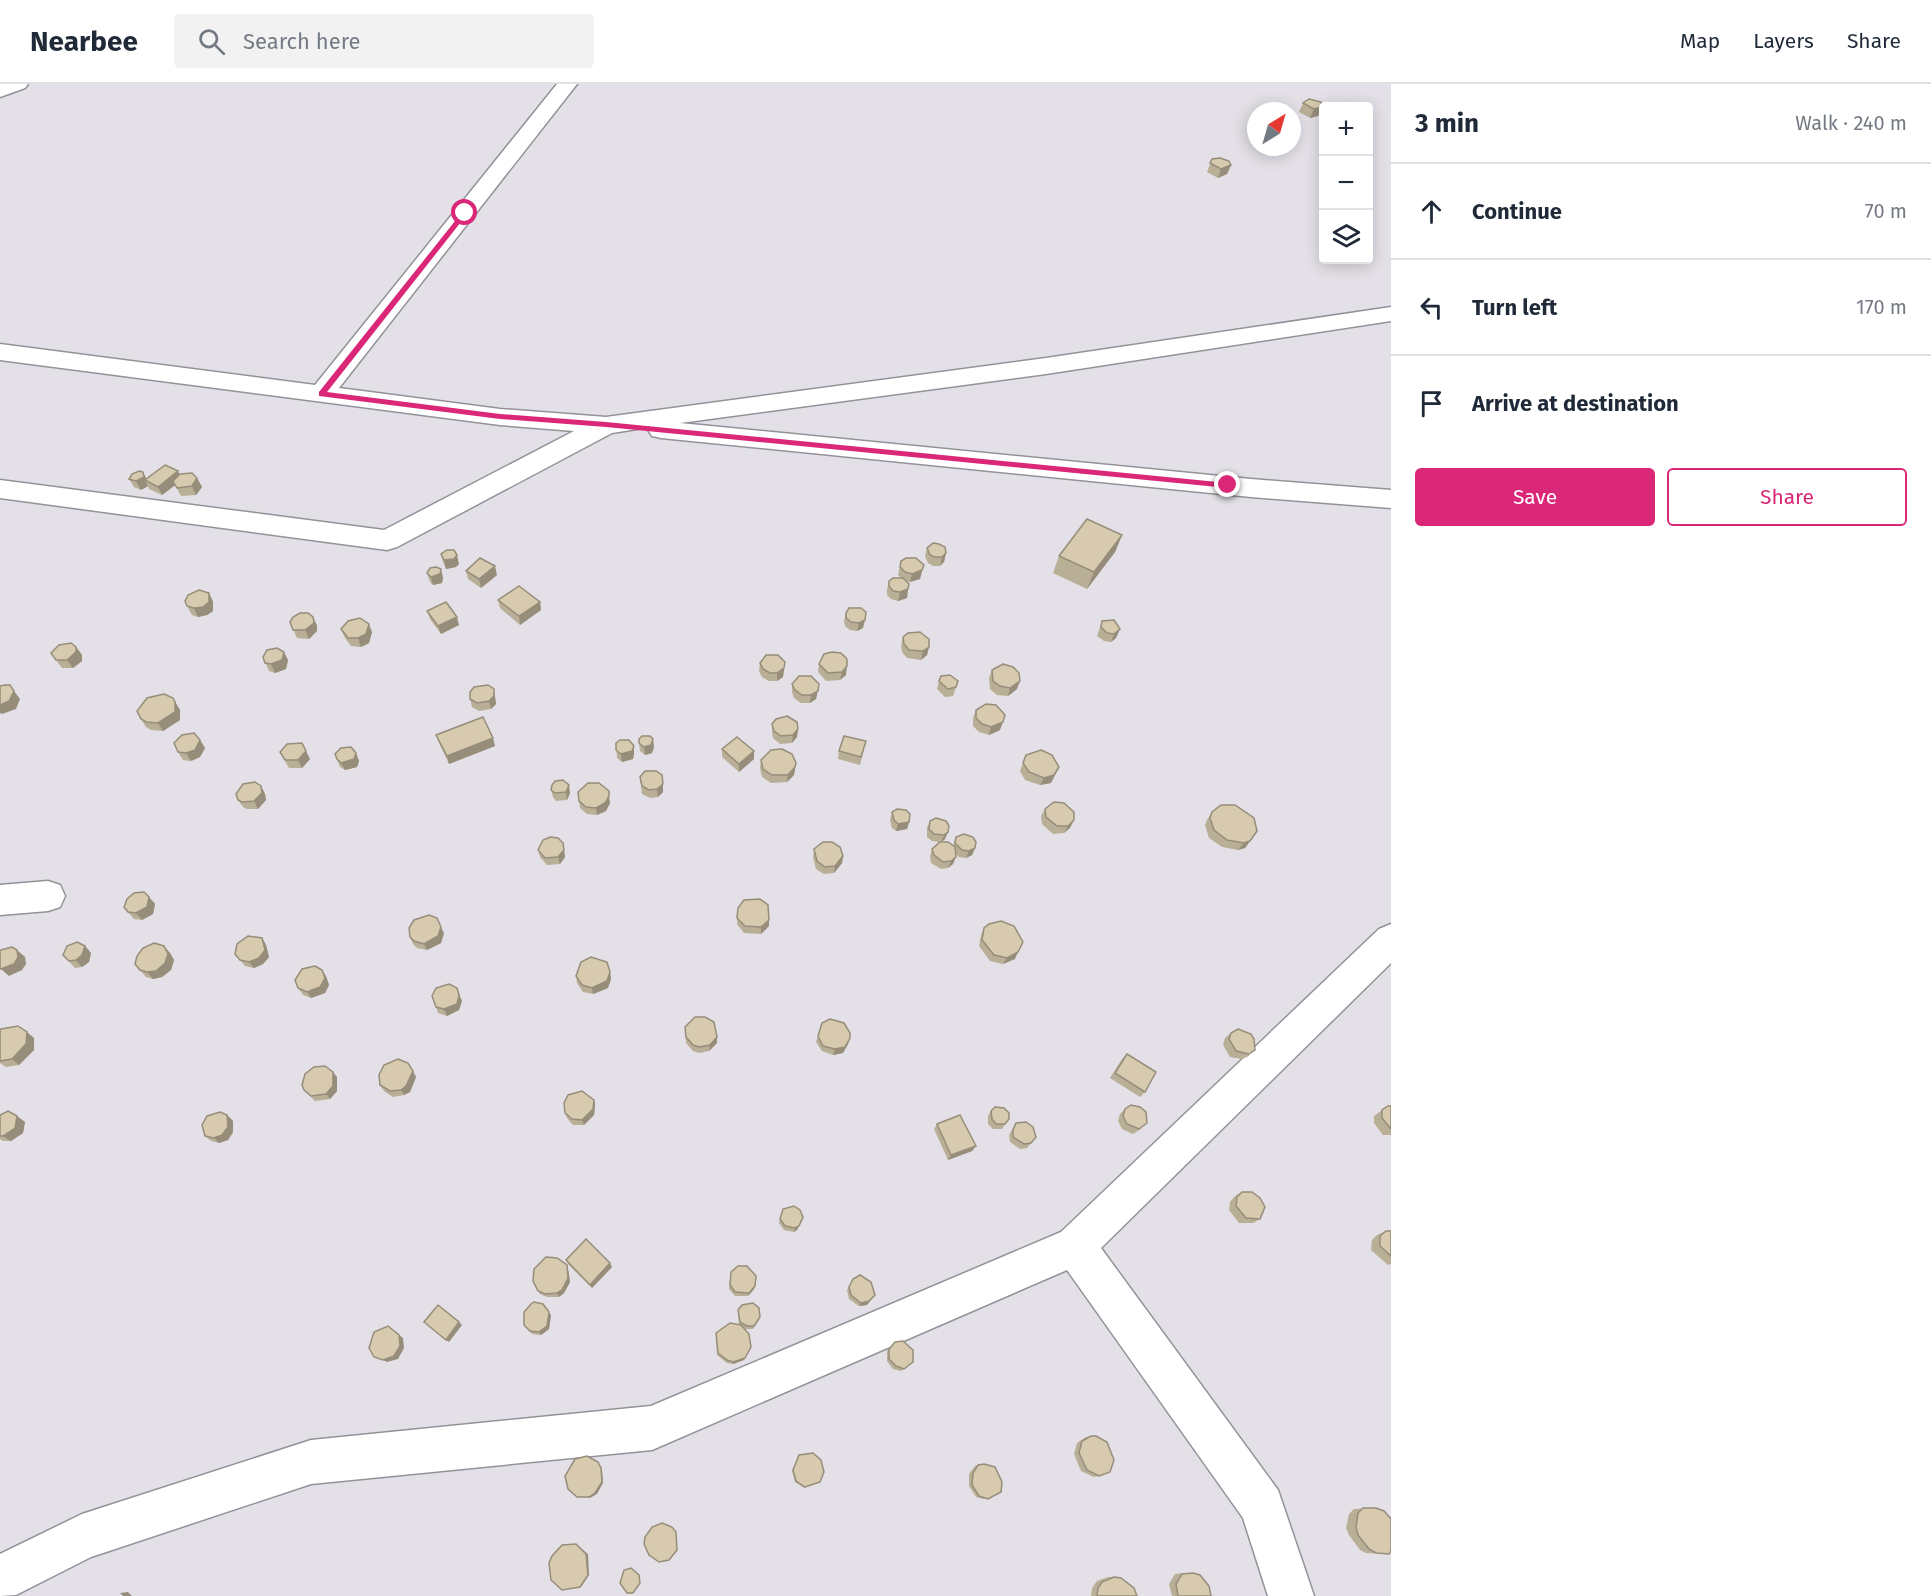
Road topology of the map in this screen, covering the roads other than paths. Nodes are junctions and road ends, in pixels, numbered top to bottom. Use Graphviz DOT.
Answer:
graph roads {
  1 [pos="18,84"];
  2 [pos="563,85"];
  3 [pos="0,91"];
  4 [pos="1391,314"];
  5 [pos="0,352"];
  6 [pos="321,394"];
  7 [pos="606,425"];
  8 [pos="0,489"];
  9 [pos="1391,499"];
  10 [pos="48,896"];
  11 [pos="0,900"];
  12 [pos="1391,940"];
  13 [pos="1075,1246"];
  14 [pos="0,1578"];
  15 [pos="1291,1596"];
  1 -- 3 [label="street"];
  2 -- 6 [label="street"];
  4 -- 7 [label="street"];
  5 -- 6 [label="street"];
  6 -- 7 [label="street"];
  7 -- 8 [label="street"];
  7 -- 9 [label="street"];
  10 -- 11 [label="street"];
  12 -- 13 [label="street"];
  13 -- 14 [label="street"];
  13 -- 15 [label="street"];
}
